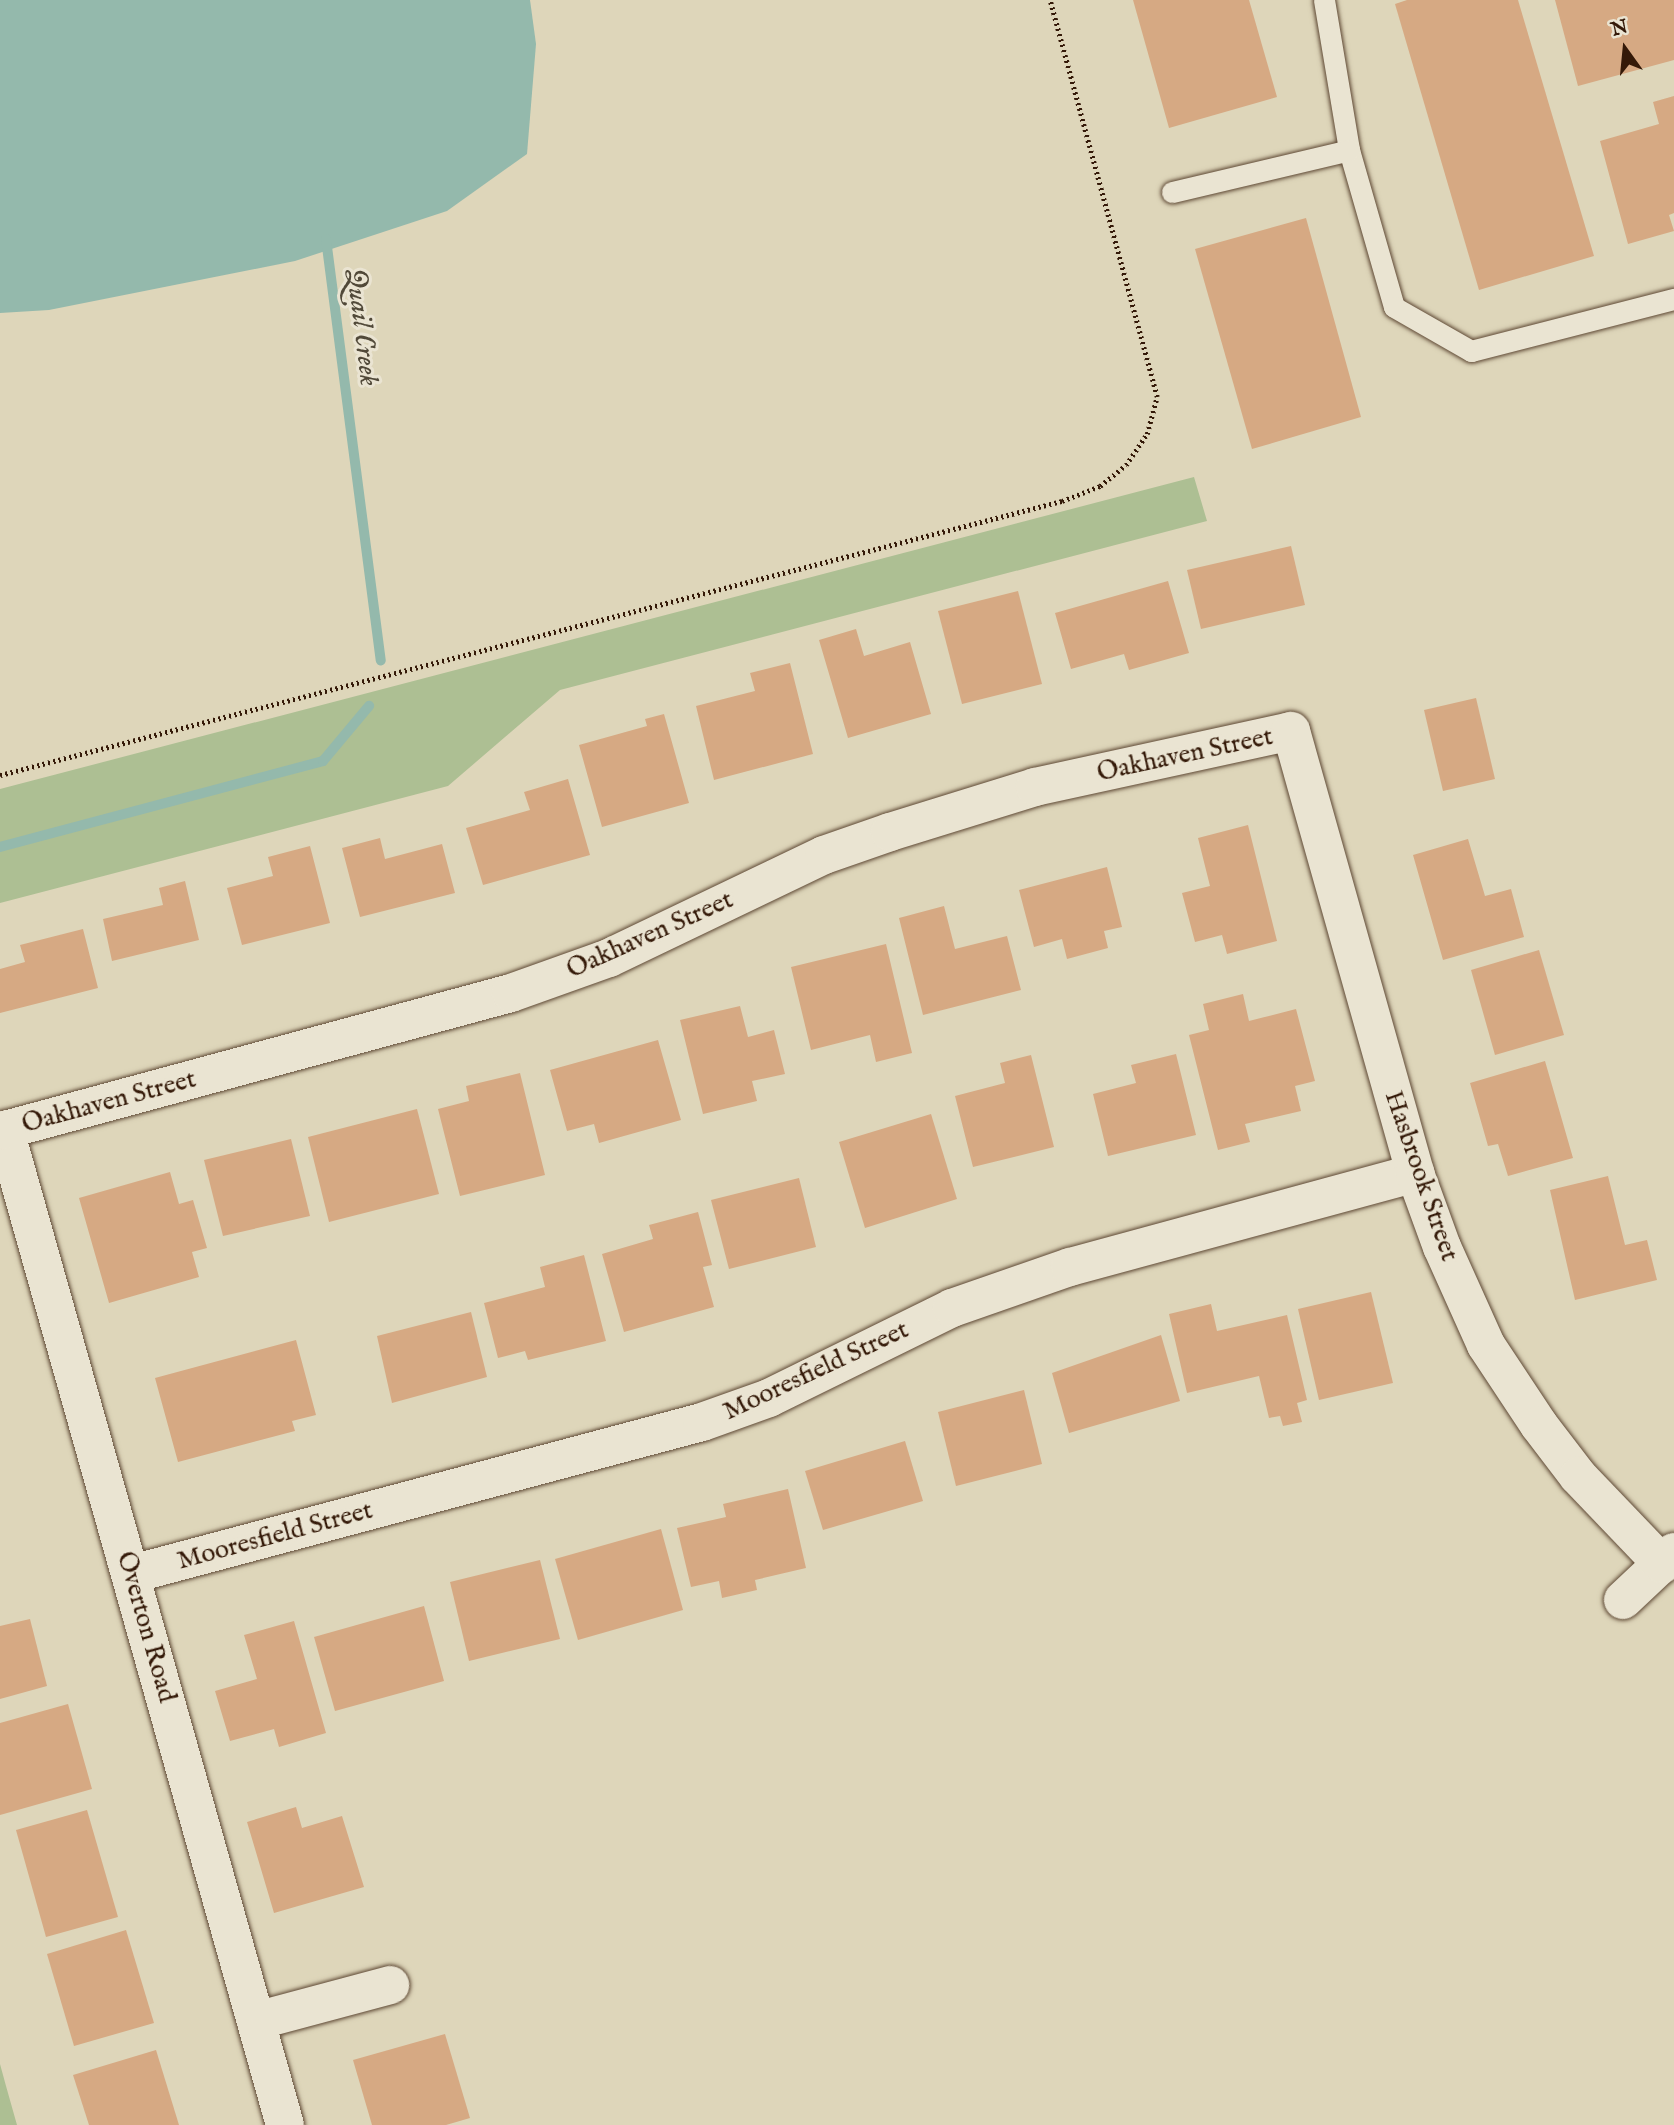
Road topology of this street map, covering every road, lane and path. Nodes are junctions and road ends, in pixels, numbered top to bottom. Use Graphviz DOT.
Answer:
graph roads {
  1 [pos="1050,0"];
  2 [pos="1324,0"];
  3 [pos="1349,150"];
  4 [pos="1172,192"];
  5 [pos="1674,299"];
  6 [pos="1291,731"];
  7 [pos="0,775"];
  8 [pos="5,1130"];
  9 [pos="1415,1173"];
  10 [pos="1668,1558"];
  11 [pos="132,1574"];
  12 [pos="1623,1600"];
  13 [pos="390,1985"];
  14 [pos="256,2021"];
  15 [pos="285,2125"];
  1 -- 7 [label="path"];
  2 -- 3 [label="lane"];
  3 -- 4 [label="lane"];
  3 -- 5 [label="lane"];
  6 -- 8 [label="street, Oakhaven Street"];
  6 -- 9 [label="street, Hasbrook Street"];
  8 -- 11 [label="street, Overton Road"];
  9 -- 10 [label="street, Hasbrook Street"];
  9 -- 11 [label="street, Mooresfield Street"];
  10 -- 12 [label="street"];
  11 -- 14 [label="street, Overton Road"];
  13 -- 14 [label="street"];
  14 -- 15 [label="street, Overton Road"];
}
